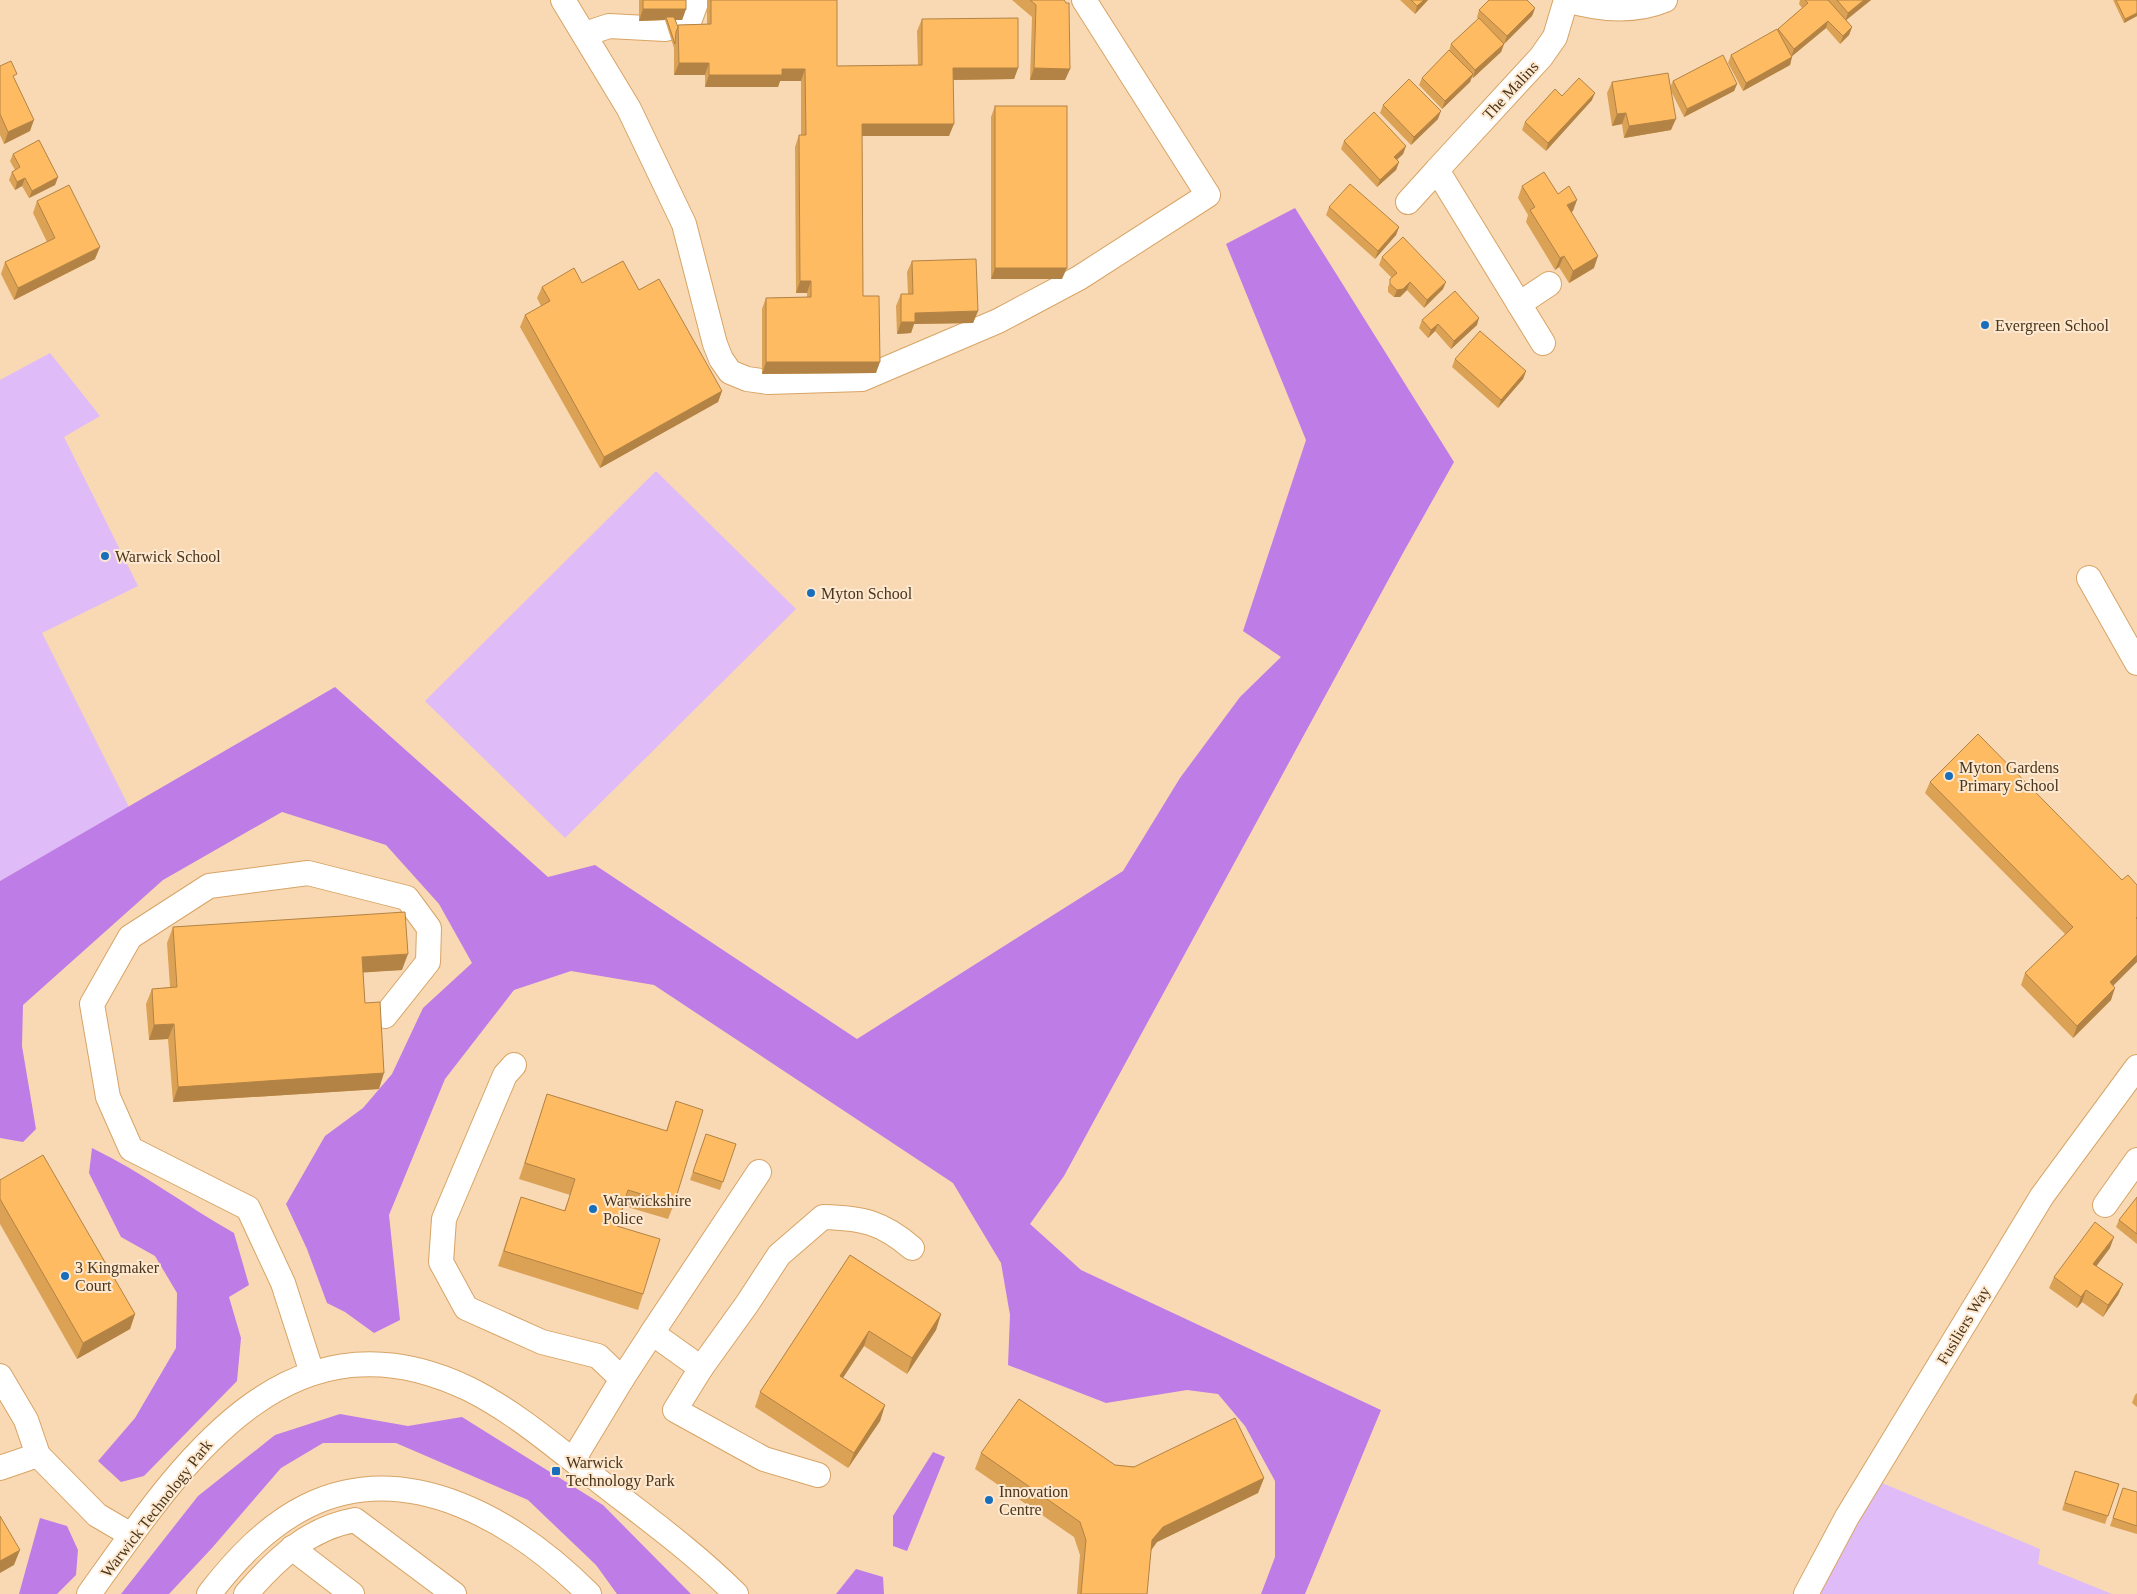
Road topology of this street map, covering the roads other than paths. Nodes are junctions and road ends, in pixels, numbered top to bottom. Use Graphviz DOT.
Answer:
graph roads {
  1 [pos="563,0"];
  2 [pos="697,0"];
  3 [pos="1084,0"];
  4 [pos="1566,0"];
  5 [pos="1665,0"];
  6 [pos="585,34"];
  7 [pos="1437,170"];
  8 [pos="1408,202"];
  9 [pos="1549,284"];
  10 [pos="1519,304"];
  11 [pos="1543,343"];
  12 [pos="2089,578"];
  13 [pos="2137,663"];
  14 [pos="385,1016"];
  15 [pos="514,1065"];
  16 [pos="2137,1067"];
  17 [pos="2137,1160"];
  18 [pos="759,1172"];
  19 [pos="2105,1205"];
  20 [pos="912,1248"];
  21 [pos="652,1333"];
  22 [pos="700,1368"];
  23 [pos="312,1373"];
  24 [pos="0,1376"];
  25 [pos="622,1379"];
  26 [pos="38,1455"];
  27 [pos="573,1460"];
  28 [pos="0,1468"];
  29 [pos="818,1475"];
  30 [pos="131,1535"];
  31 [pos="292,1548"];
  32 [pos="248,1593"];
  33 [pos="89,1594"];
  34 [pos="209,1594"];
  35 [pos="352,1594"];
  36 [pos="454,1594"];
  37 [pos="589,1594"];
  38 [pos="736,1594"];
  39 [pos="1806,1594"];
  1 -- 6 [label="street"];
  2 -- 6 [label="street"];
  3 -- 6 [label="street"];
  4 -- 5 [label="street"];
  4 -- 7 [label="street, The Malins"];
  7 -- 8 [label="street, The Malins"];
  7 -- 10 [label="street"];
  9 -- 10 [label="street"];
  10 -- 11 [label="street"];
  12 -- 13 [label="street"];
  14 -- 23 [label="street"];
  15 -- 25 [label="street"];
  16 -- 39 [label="street, Fusiliers Way"];
  17 -- 19 [label="street"];
  18 -- 21 [label="street"];
  20 -- 22 [label="street"];
  21 -- 22 [label="street"];
  21 -- 25 [label="street"];
  22 -- 29 [label="street"];
  23 -- 27 [label="street, Warwick Technology Park"];
  23 -- 30 [label="street, Warwick Technology Park"];
  24 -- 26 [label="street"];
  25 -- 27 [label="street"];
  26 -- 28 [label="street"];
  26 -- 30 [label="street"];
  27 -- 38 [label="street, Warwick Technology Park"];
  30 -- 33 [label="street, Warwick Technology Park"];
  31 -- 32 [label="street"];
  31 -- 35 [label="street"];
  31 -- 36 [label="street"];
  34 -- 37 [label="street"];
}
